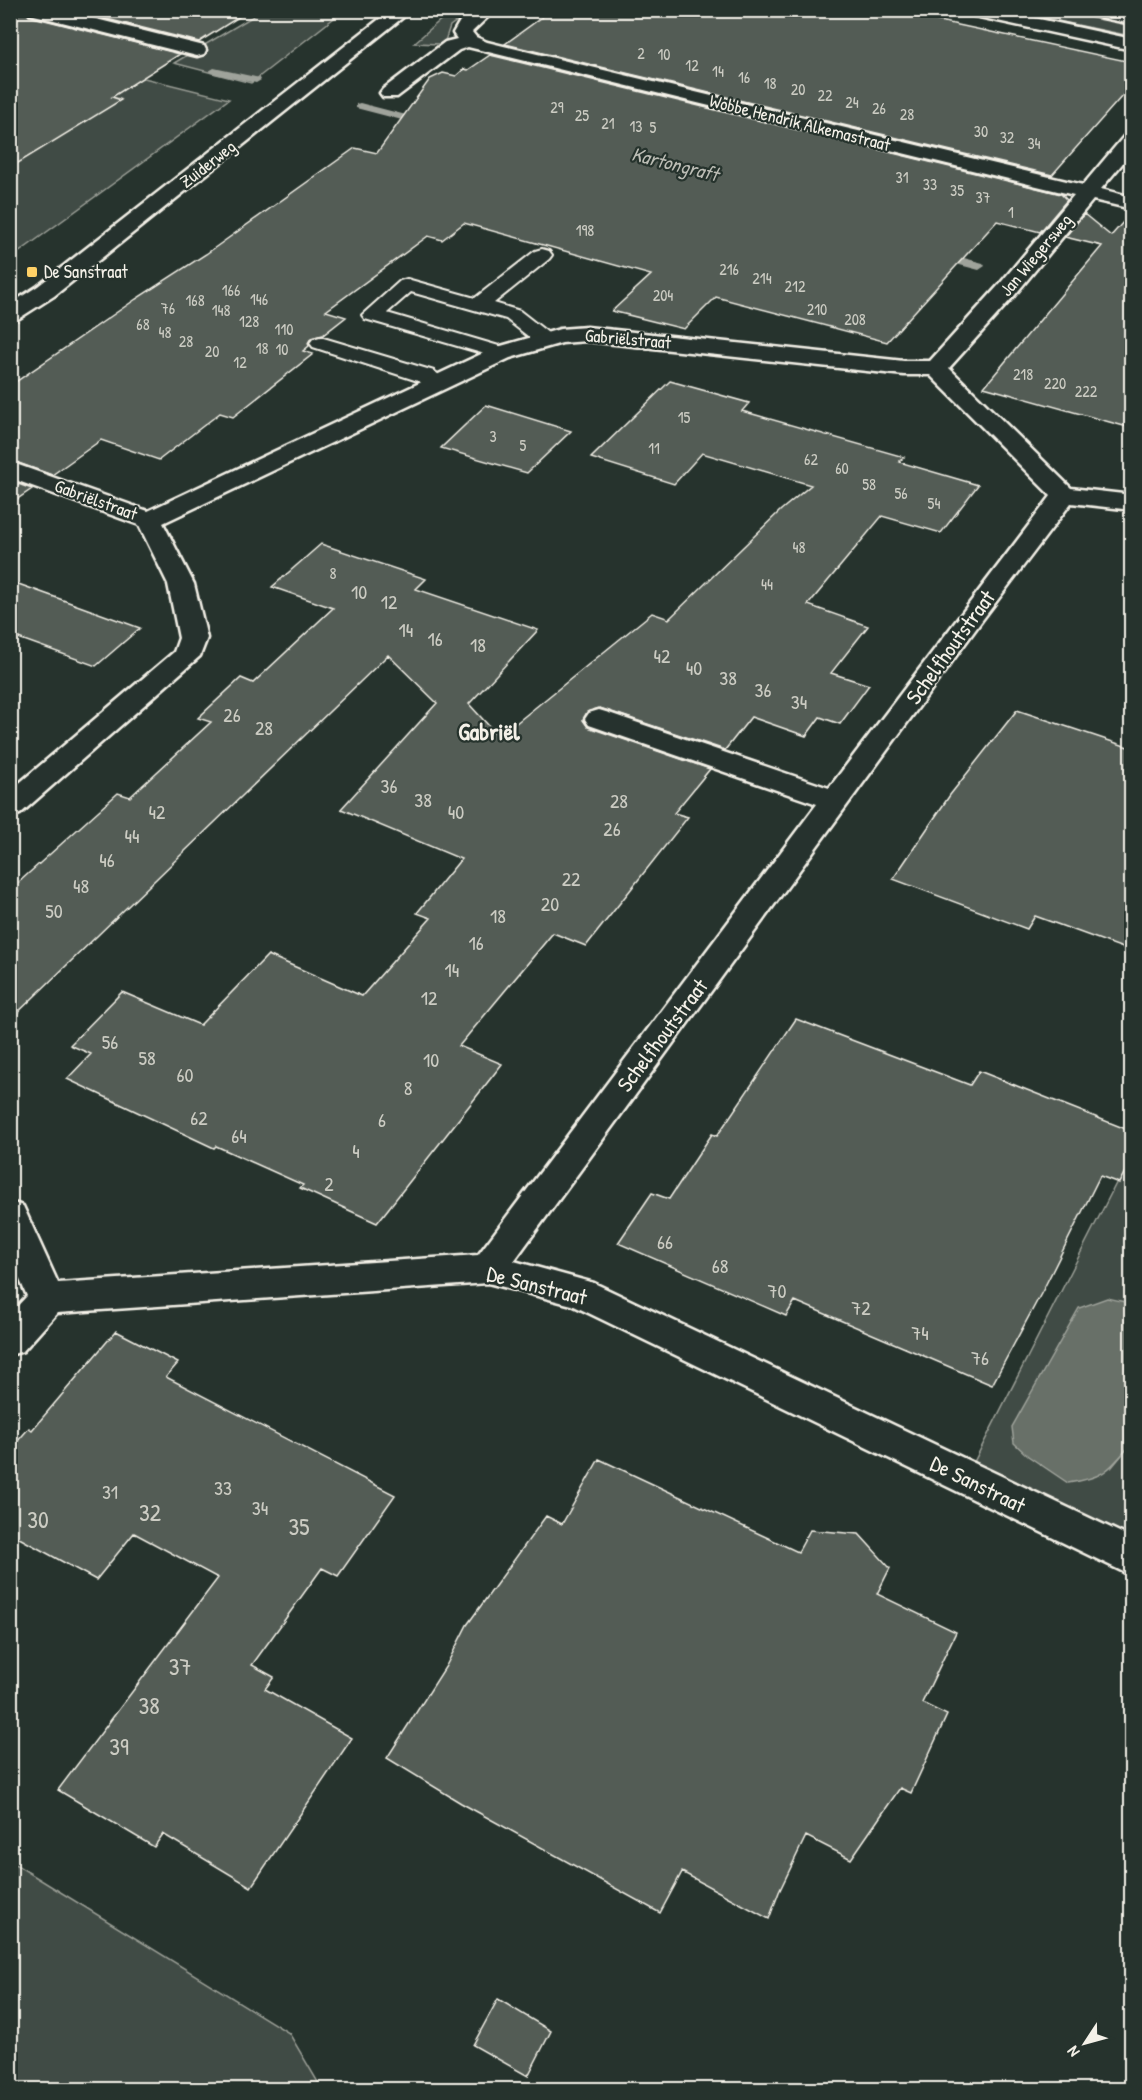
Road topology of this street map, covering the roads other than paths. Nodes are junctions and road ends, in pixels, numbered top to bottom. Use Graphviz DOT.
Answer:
graph roads {
  1 [pos="36,10"];
  2 [pos="403,10"];
  3 [pos="486,10"];
  4 [pos="970,10"];
  5 [pos="1089,10"];
  6 [pos="1131,19"];
  7 [pos="469,41"];
  8 [pos="1131,45"];
  9 [pos="196,50"];
  10 [pos="390,93"];
  11 [pos="1131,139"];
  12 [pos="1089,193"];
  13 [pos="1131,203"];
  14 [pos="542,255"];
  15 [pos="479,305"];
  16 [pos="10,314"];
  17 [pos="545,340"];
  18 [pos="320,343"];
  19 [pos="502,353"];
  20 [pos="936,368"];
  21 [pos="438,383"];
  22 [pos="10,469"];
  23 [pos="1064,495"];
  24 [pos="1131,503"];
  25 [pos="149,520"];
  26 [pos="599,719"];
  27 [pos="837,801"];
  28 [pos="10,807"];
  29 [pos="10,1216"];
  30 [pos="488,1269"];
  31 [pos="47,1299"];
  32 [pos="10,1340"];
  33 [pos="1131,1558"];
  1 -- 9 [label="street"];
  2 -- 16 [label="street, Zuiderweg"];
  3 -- 7 [label="street"];
  4 -- 8 [label="street"];
  5 -- 6 [label="street"];
  7 -- 10 [label="street"];
  7 -- 12 [label="street, Wobbe Hendrik Alkemastraat"];
  11 -- 12 [label="street, Jan Wiegersweg"];
  12 -- 13 [label="street, Wobbe Hendrik Alkemastraat"];
  12 -- 20 [label="street, Jan Wiegersweg"];
  14 -- 15 [label="lane"];
  15 -- 17 [label="lane"];
  15 -- 19 [label="lane"];
  17 -- 19 [label="street, Gabriëlstraat"];
  17 -- 20 [label="street, Gabriëlstraat"];
  18 -- 21 [label="lane"];
  19 -- 21 [label="street, Gabriëlstraat"];
  20 -- 23 [label="street"];
  21 -- 25 [label="street, Gabriëlstraat"];
  22 -- 25 [label="street, Gabriëlstraat"];
  23 -- 24 [label="street"];
  23 -- 27 [label="street, Schelfhoutstraat"];
  25 -- 28 [label="street"];
  26 -- 27 [label="street"];
  27 -- 30 [label="street, Schelfhoutstraat"];
  29 -- 31 [label="street"];
  30 -- 31 [label="street, De Sanstraat"];
  30 -- 33 [label="street, De Sanstraat"];
  31 -- 32 [label="street"];
}
